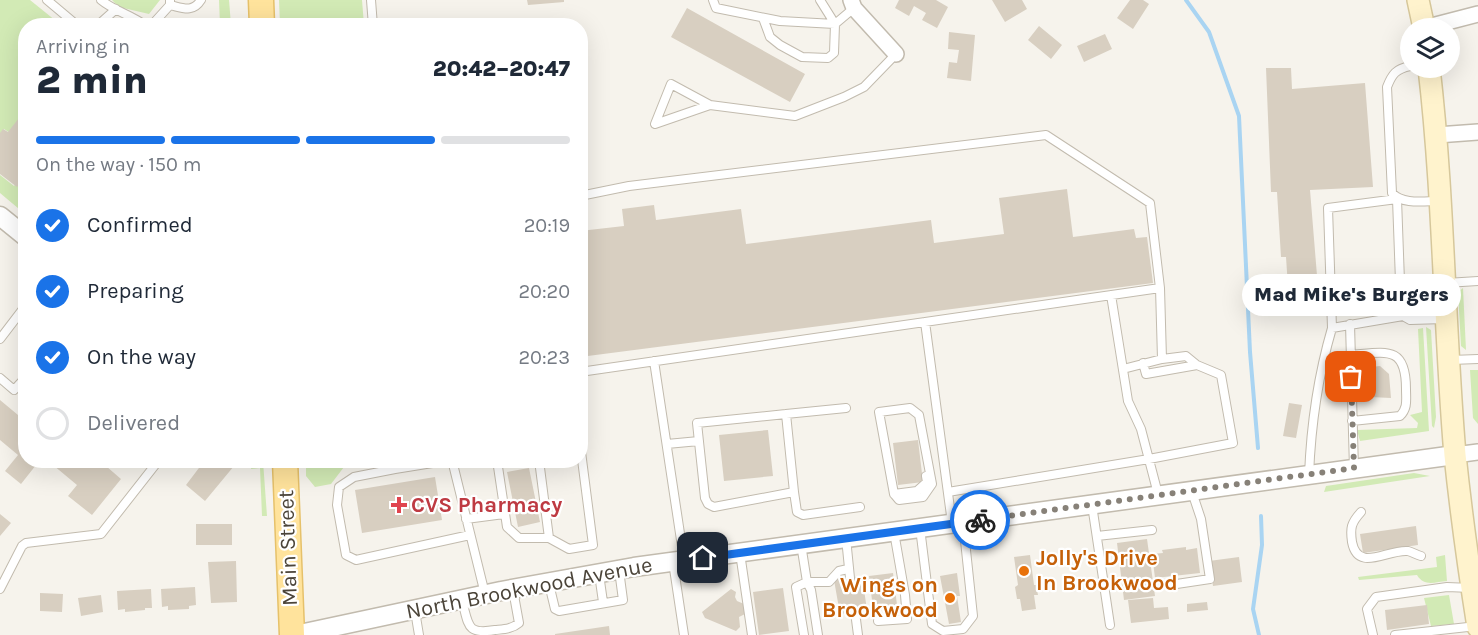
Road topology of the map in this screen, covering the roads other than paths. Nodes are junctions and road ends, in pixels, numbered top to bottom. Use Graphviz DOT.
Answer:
graph roads {
  1 [pos="47,0"];
  2 [pos="101,0"];
  3 [pos="201,0"];
  4 [pos="261,0"];
  5 [pos="371,0"];
  6 [pos="377,0"];
  7 [pos="713,0"];
  8 [pos="819,0"];
  9 [pos="1418,0"];
  10 [pos="170,2"];
  11 [pos="853,4"];
  12 [pos="116,9"];
  13 [pos="1478,14"];
  14 [pos="68,18"];
  15 [pos="106,18"];
  16 [pos="135,18"];
  17 [pos="155,18"];
  18 [pos="262,18"];
  19 [pos="372,18"];
  20 [pos="763,18"];
  21 [pos="1422,18"];
  22 [pos="1460,19"];
  23 [pos="835,24"];
  24 [pos="896,54"];
  25 [pos="1400,69"];
  26 [pos="1430,78"];
  27 [pos="710,105"];
  28 [pos="1478,132"];
  29 [pos="1437,135"];
  30 [pos="588,194"];
  31 [pos="1397,199"];
  32 [pos="1440,201"];
  33 [pos="0,216"];
  34 [pos="18,231"];
  35 [pos="1478,281"];
  36 [pos="1444,283"];
  37 [pos="1160,288"];
  38 [pos="1111,295"];
  39 [pos="18,316"];
  40 [pos="1403,316"];
  41 [pos="1447,319"];
  42 [pos="925,322"];
  43 [pos="1350,324"];
  44 [pos="1332,328"];
  45 [pos="0,339"];
  46 [pos="1351,355"];
  47 [pos="1162,359"];
  48 [pos="1478,359"];
  49 [pos="1450,360"];
  50 [pos="654,361"];
  51 [pos="1143,363"];
  52 [pos="1197,365"];
  53 [pos="1123,369"];
  54 [pos="588,371"];
  55 [pos="0,378"];
  56 [pos="18,386"];
  57 [pos="846,408"];
  58 [pos="786,414"];
  59 [pos="1352,421"];
  60 [pos="699,441"];
  61 [pos="667,444"];
  62 [pos="927,451"];
  63 [pos="1478,452"];
  64 [pos="1455,455"];
  65 [pos="1149,459"];
  66 [pos="153,468"];
  67 [pos="285,468"];
  68 [pos="384,468"];
  69 [pos="454,468"];
  70 [pos="499,468"];
  71 [pos="540,468"];
  72 [pos="583,468"];
  73 [pos="1354,468"];
  74 [pos="1309,474"];
  75 [pos="1191,491"];
  76 [pos="794,492"];
  77 [pos="948,492"];
  78 [pos="1158,496"];
  79 [pos="1092,505"];
  80 [pos="860,507"];
  81 [pos="1361,512"];
  82 [pos="504,514"];
  83 [pos="466,519"];
  84 [pos="958,523"];
  85 [pos="920,528"];
  86 [pos="1152,530"];
  87 [pos="894,532"];
  88 [pos="470,536"];
  89 [pos="1097,536"];
  90 [pos="549,538"];
  91 [pos="846,538"];
  92 [pos="801,544"];
  93 [pos="740,553"];
  94 [pos="1421,556"];
  95 [pos="679,561"];
  96 [pos="619,570"];
  97 [pos="599,574"];
  98 [pos="549,582"];
  99 [pos="807,582"];
  100 [pos="1170,585"];
  101 [pos="1475,588"];
  102 [pos="0,589"];
  103 [pos="513,589"];
  104 [pos="485,594"];
  105 [pos="461,599"];
  106 [pos="603,603"];
  107 [pos="415,609"];
  108 [pos="855,612"];
  109 [pos="878,621"];
  110 [pos="1110,626"];
  111 [pos="1478,626"];
  112 [pos="473,633"];
  113 [pos="294,635"];
  114 [pos="419,635"];
  115 [pos="684,635"];
  116 [pos="752,635"];
  117 [pos="804,635"];
  118 [pos="818,635"];
  119 [pos="858,635"];
  120 [pos="1373,635"];
  121 [pos="1395,635"];
  1 -- 14 [label="lane"];
  2 -- 12 [label="lane"];
  3 -- 10 [label="lane"];
  4 -- 18 [label="main road"];
  5 -- 6 [label="lane"];
  5 -- 19 [label="lane"];
  7 -- 20 [label="lane"];
  8 -- 23 [label="lane"];
  9 -- 21 [label="main road"];
  10 -- 17 [label="lane"];
  11 -- 23 [label="lane"];
  11 -- 24 [label="street"];
  12 -- 15 [label="lane"];
  12 -- 16 [label="lane"];
  13 -- 22 [label="street"];
  20 -- 23 [label="lane"];
  20 -- 23 [label="lane"];
  24 -- 27 [label="lane"];
  25 -- 31 [label="lane"];
  26 -- 29 [label="main road"];
  27 -- 27 [label="lane"];
  28 -- 29 [label="street"];
  29 -- 32 [label="main road"];
  30 -- 37 [label="lane"];
  31 -- 32 [label="lane"];
  31 -- 40 [label="lane"];
  31 -- 44 [label="lane"];
  32 -- 36 [label="main road"];
  33 -- 34 [label="street"];
  35 -- 36 [label="lane"];
  36 -- 41 [label="main road"];
  37 -- 38 [label="lane"];
  37 -- 47 [label="lane"];
  38 -- 42 [label="lane"];
  38 -- 53 [label="lane"];
  39 -- 45 [label="lane"];
  40 -- 41 [label="lane"];
  40 -- 43 [label="lane"];
  41 -- 49 [label="main road"];
  42 -- 50 [label="lane"];
  42 -- 77 [label="lane"];
  43 -- 44 [label="lane"];
  43 -- 46 [label="lane"];
  44 -- 74 [label="lane"];
  46 -- 59 [label="lane"];
  46 -- 59 [label="lane"];
  47 -- 51 [label="lane"];
  47 -- 52 [label="lane"];
  48 -- 49 [label="lane"];
  49 -- 64 [label="main road"];
  50 -- 54 [label="lane"];
  50 -- 61 [label="lane"];
  51 -- 52 [label="lane"];
  51 -- 53 [label="lane"];
  52 -- 65 [label="lane"];
  53 -- 65 [label="lane"];
  55 -- 56 [label="lane"];
  57 -- 58 [label="lane"];
  58 -- 60 [label="lane"];
  58 -- 76 [label="lane"];
  59 -- 73 [label="lane"];
  60 -- 61 [label="lane"];
  60 -- 76 [label="lane"];
  61 -- 95 [label="lane"];
  62 -- 62 [label="lane"];
  63 -- 64 [label="street, North Brookwood Avenue"];
  64 -- 73 [label="street, North Brookwood Avenue"];
  64 -- 101 [label="main road"];
  65 -- 77 [label="lane"];
  65 -- 78 [label="lane"];
  66 -- 102 [label="lane"];
  67 -- 113 [label="main road, Main Street"];
  68 -- 88 [label="lane"];
  69 -- 83 [label="lane"];
  70 -- 82 [label="lane"];
  71 -- 90 [label="lane"];
  72 -- 90 [label="lane"];
  73 -- 74 [label="street, North Brookwood Avenue"];
  74 -- 75 [label="street, North Brookwood Avenue"];
  75 -- 78 [label="street, North Brookwood Avenue"];
  75 -- 100 [label="lane"];
  76 -- 80 [label="lane"];
  77 -- 84 [label="lane"];
  78 -- 79 [label="street, North Brookwood Avenue"];
  79 -- 84 [label="street, North Brookwood Avenue"];
  79 -- 89 [label="lane"];
  81 -- 94 [label="lane"];
  82 -- 83 [label="lane"];
  82 -- 90 [label="lane"];
  83 -- 88 [label="lane"];
  84 -- 85 [label="street, North Brookwood Avenue"];
  84 -- 85 [label="lane"];
  85 -- 87 [label="street, North Brookwood Avenue"];
  86 -- 89 [label="lane"];
  87 -- 91 [label="street, North Brookwood Avenue"];
  87 -- 109 [label="lane"];
  88 -- 104 [label="lane"];
  89 -- 110 [label="lane"];
  91 -- 92 [label="street, North Brookwood Avenue"];
  91 -- 99 [label="lane"];
  92 -- 93 [label="street, North Brookwood Avenue"];
  92 -- 99 [label="lane"];
  93 -- 95 [label="street, North Brookwood Avenue"];
  93 -- 116 [label="lane"];
  95 -- 96 [label="street, North Brookwood Avenue"];
  95 -- 115 [label="lane"];
  96 -- 97 [label="street, North Brookwood Avenue"];
  96 -- 106 [label="lane"];
  97 -- 98 [label="street, North Brookwood Avenue"];
  97 -- 106 [label="lane"];
  98 -- 103 [label="street, North Brookwood Avenue"];
  98 -- 106 [label="lane"];
  99 -- 117 [label="lane"];
  99 -- 118 [label="lane"];
  101 -- 111 [label="main road"];
  101 -- 120 [label="lane"];
  103 -- 104 [label="street, North Brookwood Avenue"];
  103 -- 112 [label="lane"];
  104 -- 105 [label="street, North Brookwood Avenue"];
  105 -- 107 [label="street, North Brookwood Avenue"];
  105 -- 112 [label="lane"];
  107 -- 113 [label="street, North Brookwood Avenue"];
  107 -- 114 [label="lane"];
  108 -- 119 [label="lane"];
  111 -- 121 [label="lane"];
}
